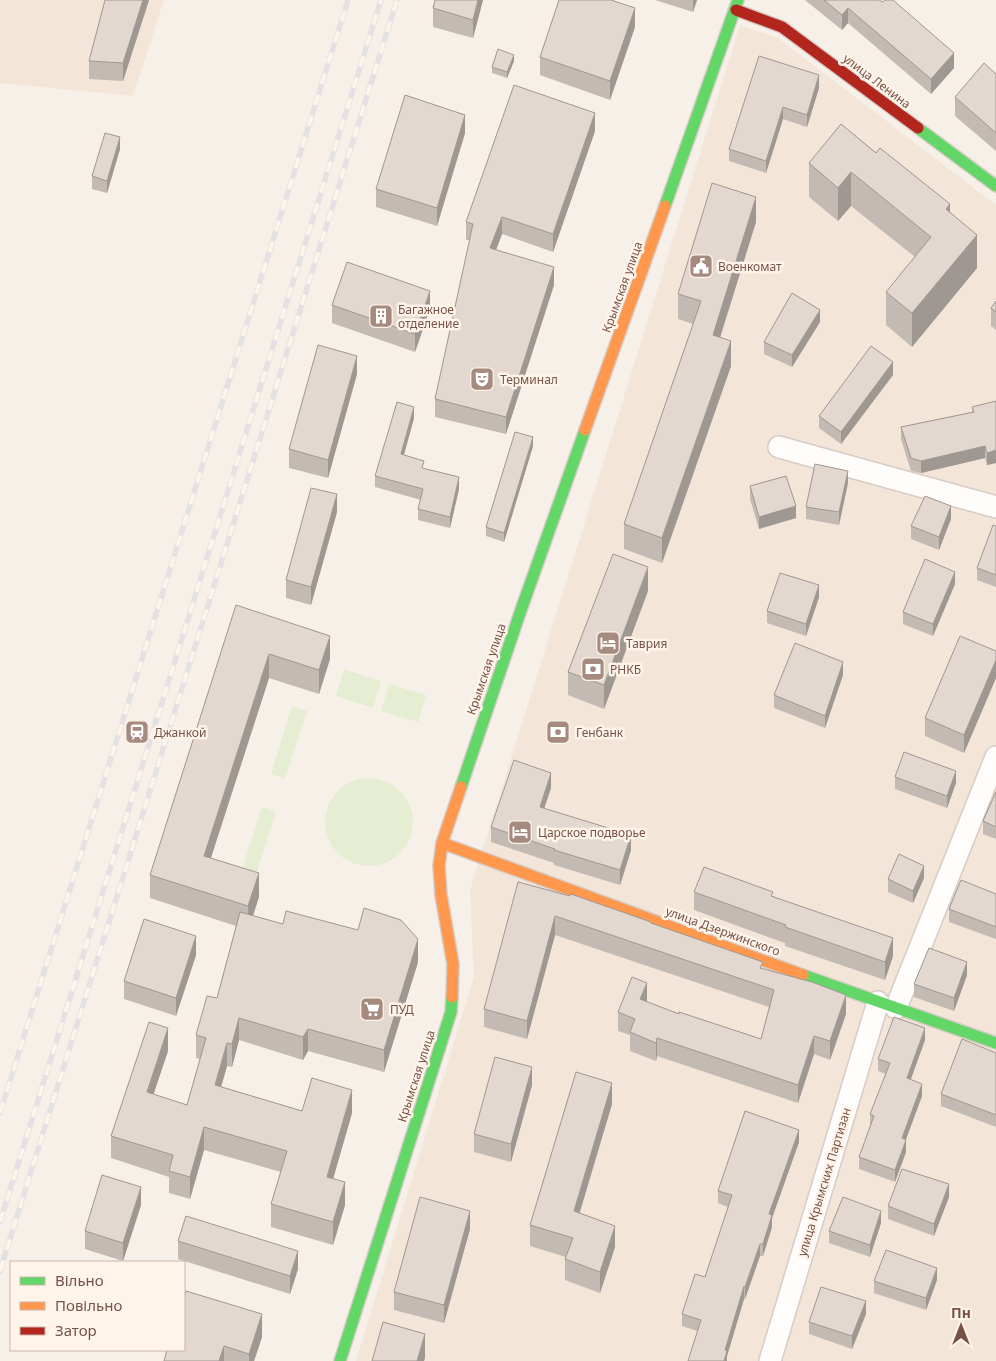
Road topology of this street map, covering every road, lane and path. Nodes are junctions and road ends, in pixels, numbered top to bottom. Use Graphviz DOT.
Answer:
graph roads {
  1 [pos="737,5"];
  2 [pos="996,186"];
  3 [pos="779,447"];
  4 [pos="996,506"];
  5 [pos="996,757"];
  6 [pos="442,843"];
  7 [pos="887,1005"];
  8 [pos="996,1043"];
  9 [pos="340,1361"];
  10 [pos="770,1361"];
  1 -- 2 [label="main road, улица Ленина"];
  1 -- 6 [label="main road, Крымская улица"];
  3 -- 4 [label="street"];
  5 -- 7 [label="street, улица Крымских Партизан"];
  6 -- 7 [label="main road, улица Дзержинского"];
  6 -- 9 [label="main road, Крымская улица"];
  7 -- 8 [label="main road, улица Дзержинского"];
  7 -- 10 [label="street, улица Крымских Партизан"];
}
